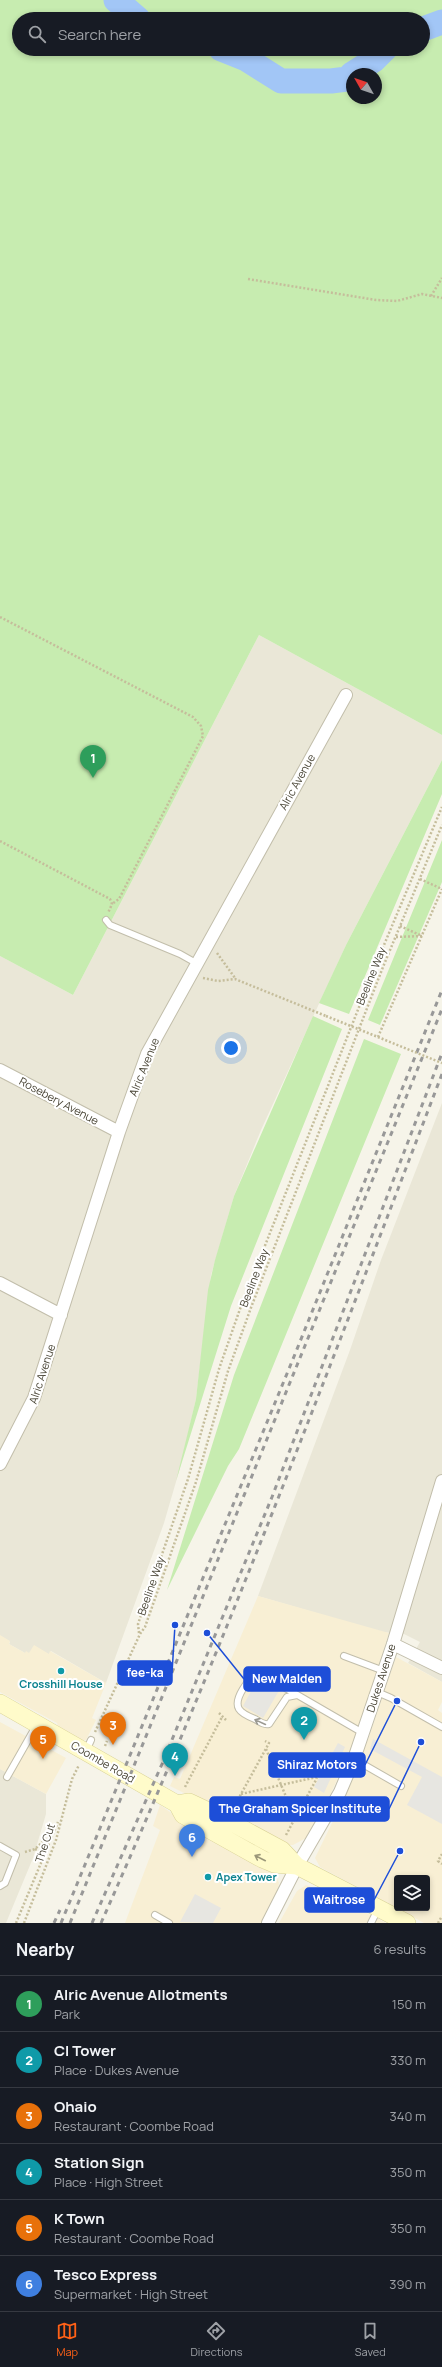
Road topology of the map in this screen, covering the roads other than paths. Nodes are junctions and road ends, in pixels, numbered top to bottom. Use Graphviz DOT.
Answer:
graph roads {
  1 [pos="346,695"];
  2 [pos="106,920"];
  3 [pos="196,963"];
  4 [pos="0,1070"];
  5 [pos="119,1132"];
  6 [pos="0,1283"];
  7 [pos="61,1315"];
  8 [pos="0,1464"];
  9 [pos="442,1481"];
  10 [pos="393,1644"];
  11 [pos="344,1656"];
  12 [pos="442,1668"];
  13 [pos="384,1672"];
  14 [pos="377,1692"];
  15 [pos="297,1695"];
  16 [pos="3,1707"];
  17 [pos="37,1724"];
  18 [pos="442,1727"];
  19 [pos="363,1733"];
  20 [pos="354,1760"];
  21 [pos="7,1777"];
  22 [pos="401,1786"];
  23 [pos="0,1846"];
  24 [pos="297,1866"];
  25 [pos="0,1886"];
  26 [pos="379,1908"];
  27 [pos="155,1915"];
  28 [pos="169,1923"];
  29 [pos="268,1923"];
  30 [pos="371,1923"];
  31 [pos="407,1923"];
  1 -- 3 [label="street, Alric Avenue"];
  2 -- 3 [label="lane"];
  3 -- 5 [label="street, Alric Avenue"];
  4 -- 5 [label="street, Rosebery Avenue"];
  5 -- 7 [label="street, Alric Avenue"];
  6 -- 7 [label="street"];
  7 -- 8 [label="street, Alric Avenue"];
  9 -- 10 [label="street, Dukes Avenue"];
  10 -- 12 [label="street"];
  10 -- 13 [label="street, Dukes Avenue"];
  11 -- 13 [label="lane"];
  13 -- 14 [label="street, Dukes Avenue"];
  14 -- 18 [label="lane"];
  14 -- 19 [label="street, Dukes Avenue"];
  15 -- 15 [label="lane, one-way"];
  15 -- 19 [label="lane"];
  16 -- 17 [label="main road, Coombe Road"];
  17 -- 21 [label="lane"];
  17 -- 24 [label="main road, Coombe Road"];
  19 -- 20 [label="street, Dukes Avenue"];
  20 -- 22 [label="lane"];
  20 -- 24 [label="street, Dukes Avenue"];
  23 -- 25 [label="lane"];
  24 -- 26 [label="main road"];
  24 -- 29 [label="street, Dukes Avenue"];
  26 -- 30 [label="lane"];
  26 -- 31 [label="main road"];
  27 -- 28 [label="lane"];
}
